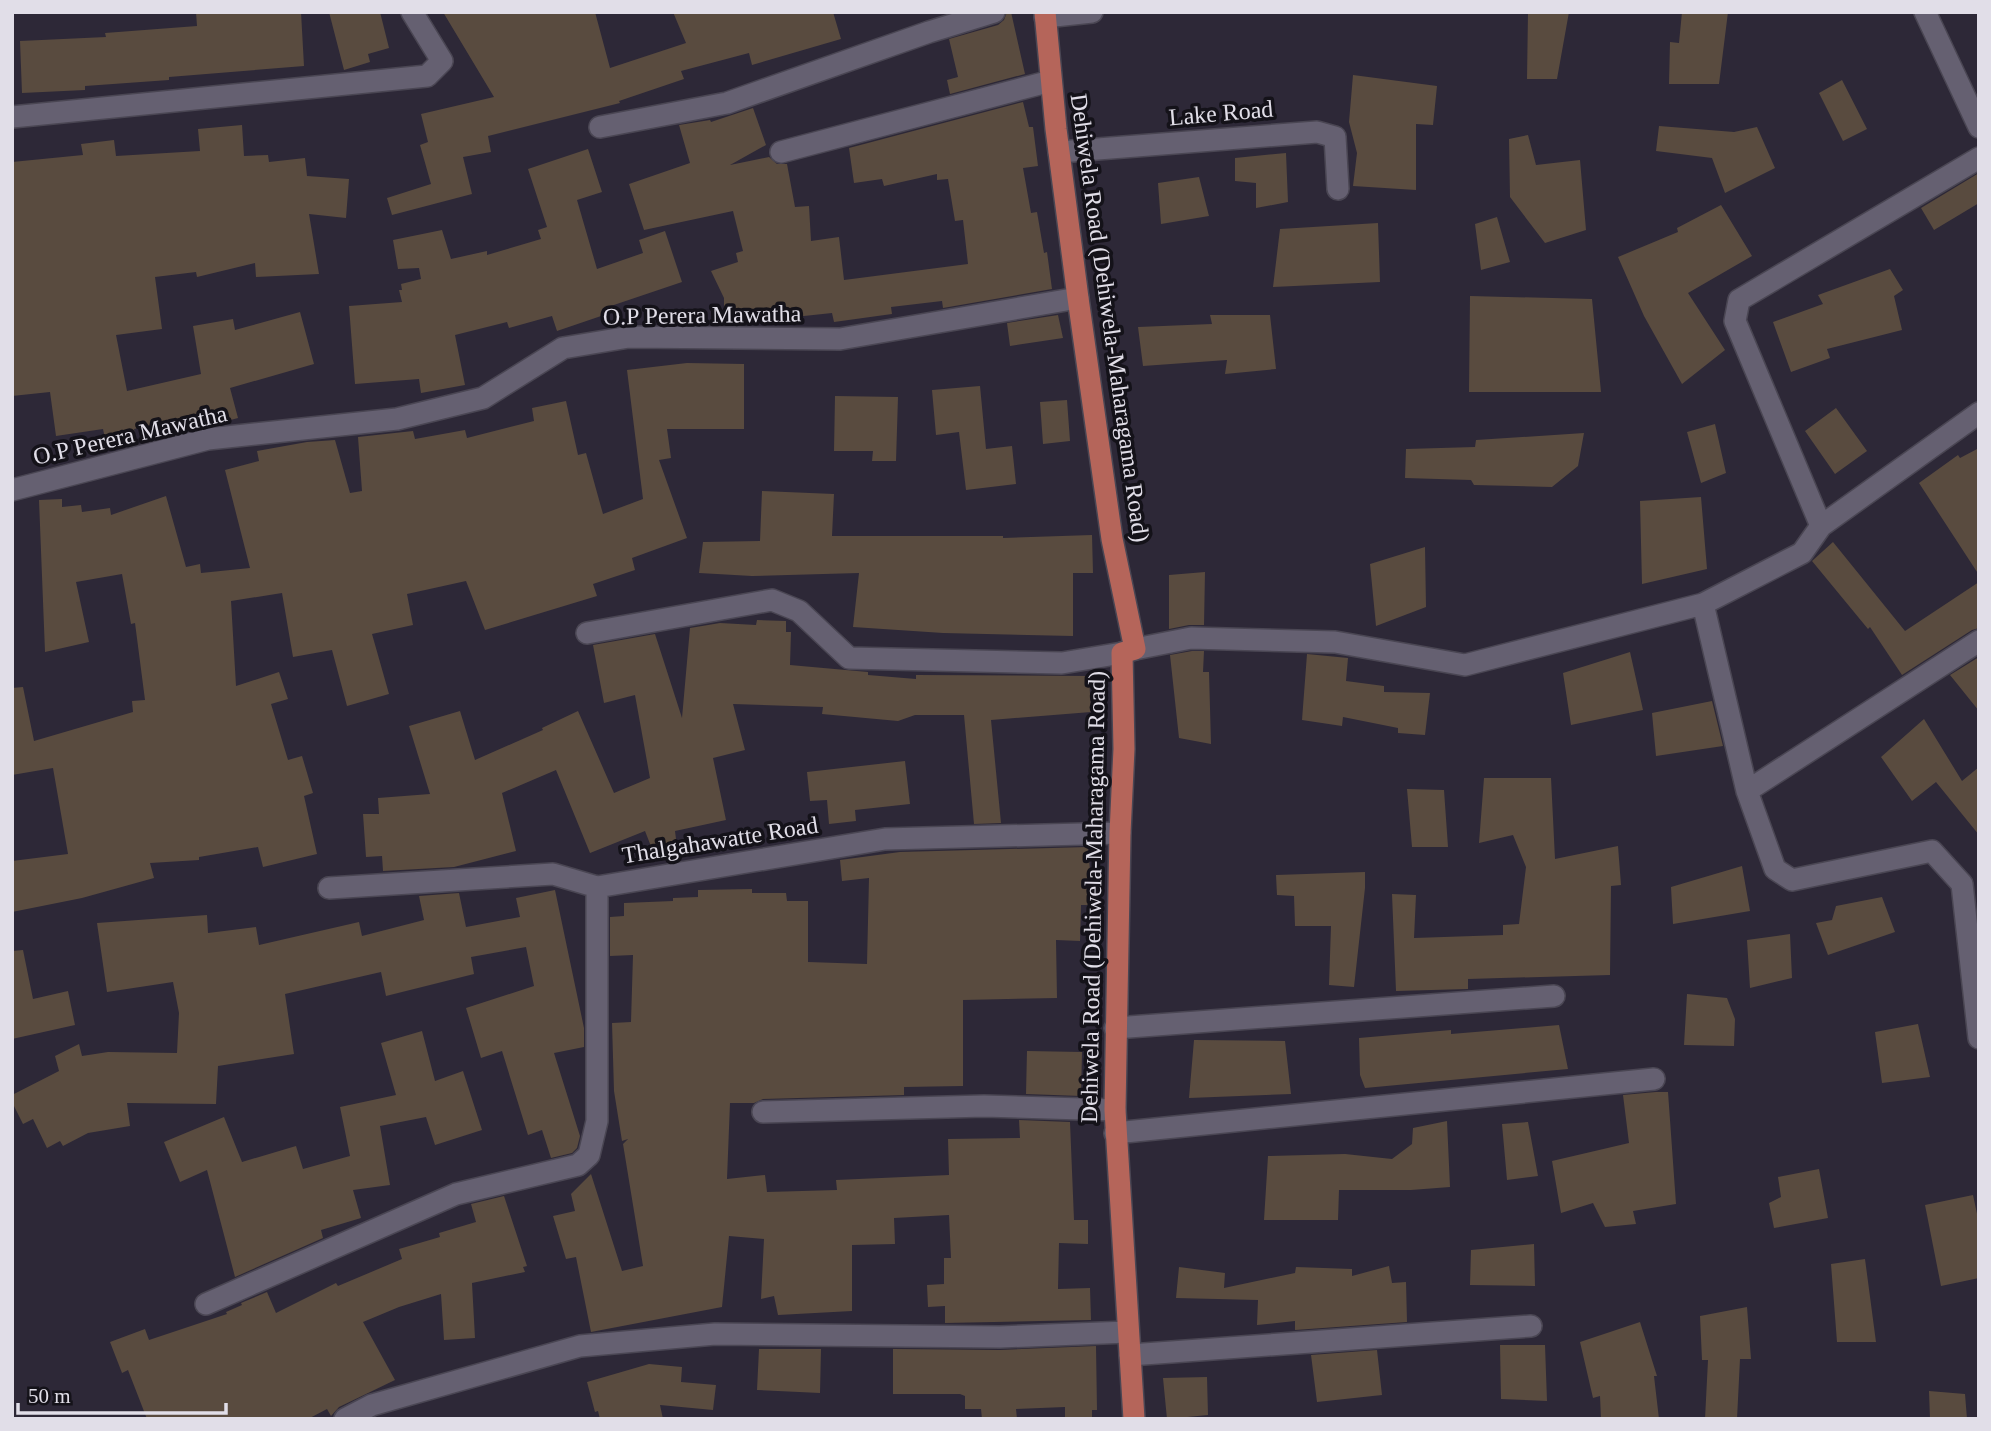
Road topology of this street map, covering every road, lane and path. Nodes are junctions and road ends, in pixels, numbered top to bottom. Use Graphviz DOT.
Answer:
graph roads {
  1 [pos="412,12"];
  2 [pos="994,12"];
  3 [pos="1093,12"];
  4 [pos="1925,12"];
  5 [pos="1045,15"];
  6 [pos="1051,81"];
  7 [pos="12,117"];
  8 [pos="600,127"];
  9 [pos="1979,127"];
  10 [pos="781,152"];
  11 [pos="1059,152"];
  12 [pos="1979,158"];
  13 [pos="1338,189"];
  14 [pos="1078,298"];
  15 [pos="1979,413"];
  16 [pos="12,490"];
  17 [pos="1821,526"];
  18 [pos="1703,604"];
  19 [pos="587,633"];
  20 [pos="1979,641"];
  21 [pos="1128,651"];
  22 [pos="1747,791"];
  23 [pos="1120,832"];
  24 [pos="1970,878"];
  25 [pos="597,887"];
  26 [pos="329,888"];
  27 [pos="1554,996"];
  28 [pos="1115,1028"];
  29 [pos="1979,1038"];
  30 [pos="1654,1079"];
  31 [pos="1115,1111"];
  32 [pos="763,1112"];
  33 [pos="1115,1133"];
  34 [pos="206,1304"];
  35 [pos="1531,1326"];
  36 [pos="1128,1332"];
  37 [pos="1130,1355"];
  38 [pos="345,1419"];
  39 [pos="1134,1419"];
  1 -- 7 [label="street"];
  2 -- 8 [label="street"];
  3 -- 5 [label="street"];
  4 -- 9 [label="street"];
  5 -- 6 [label="main road, Dehiwela Road (Dehiwela-Maharagama Road)"];
  6 -- 10 [label="street"];
  6 -- 11 [label="main road, Dehiwela Road (Dehiwela-Maharagama Road)"];
  11 -- 13 [label="street, Lake Road"];
  11 -- 14 [label="main road, Dehiwela Road (Dehiwela-Maharagama Road)"];
  12 -- 17 [label="street"];
  14 -- 16 [label="street, O.P Perera Mawatha"];
  14 -- 21 [label="main road, Dehiwela Road (Dehiwela-Maharagama Road)"];
  15 -- 17 [label="street"];
  17 -- 18 [label="street"];
  18 -- 21 [label="street"];
  18 -- 22 [label="street"];
  19 -- 21 [label="street"];
  20 -- 22 [label="street"];
  21 -- 23 [label="main road, Dehiwela Road (Dehiwela-Maharagama Road)"];
  22 -- 24 [label="street"];
  23 -- 25 [label="street, Thalgahawatte Road"];
  23 -- 28 [label="main road, Dehiwela Road (Dehiwela-Maharagama Road)"];
  24 -- 29 [label="street"];
  25 -- 26 [label="street, Thalgahawatte Road"];
  25 -- 34 [label="street"];
  27 -- 28 [label="street"];
  28 -- 31 [label="main road, Dehiwela Road (Dehiwela-Maharagama Road)"];
  30 -- 33 [label="street"];
  31 -- 32 [label="street"];
  31 -- 33 [label="main road, Dehiwela Road (Dehiwela-Maharagama Road)"];
  33 -- 36 [label="main road, Dehiwela Road (Dehiwela-Maharagama Road)"];
  35 -- 37 [label="street"];
  36 -- 37 [label="main road, Dehiwela Road (Dehiwela-Maharagama Road)"];
  36 -- 38 [label="street"];
  37 -- 39 [label="main road, Dehiwela Road (Dehiwela-Maharagama Road)"];
}
